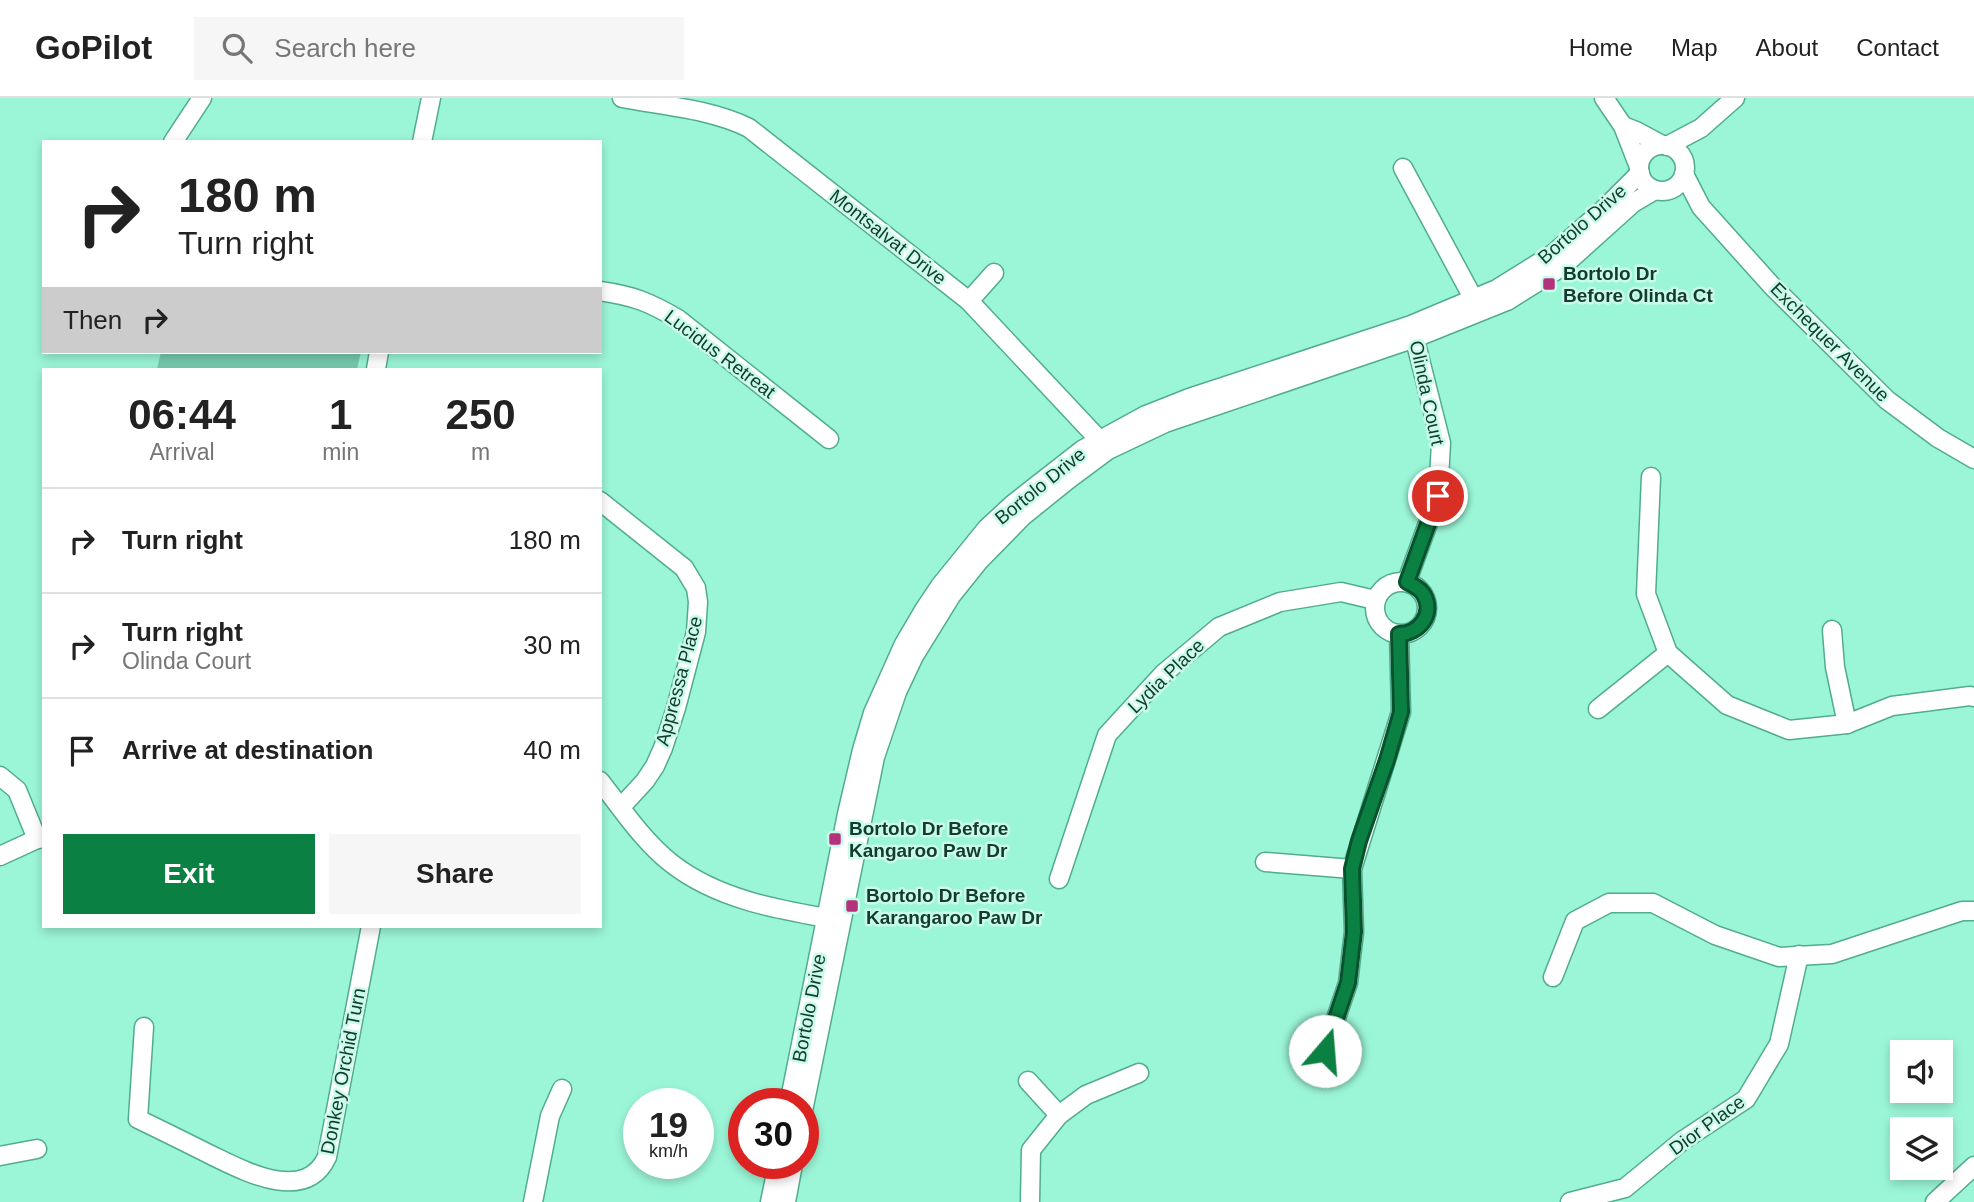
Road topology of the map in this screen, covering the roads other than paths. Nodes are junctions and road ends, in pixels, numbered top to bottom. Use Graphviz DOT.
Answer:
graph roads {
  1 [pos="202,98"];
  2 [pos="431,98"];
  3 [pos="625,98"];
  4 [pos="1604,98"];
  5 [pos="1735,98"];
  6 [pos="652,101"];
  7 [pos="1623,126"];
  8 [pos="1701,128"];
  9 [pos="174,140"];
  10 [pos="422,140"];
  11 [pos="1665,146"];
  12 [pos="1403,168"];
  13 [pos="1640,170"];
  14 [pos="1685,170"];
  15 [pos="1662,190"];
  16 [pos="1701,207"];
  17 [pos="994,274"];
  18 [pos="602,291"];
  19 [pos="969,301"];
  20 [pos="1477,306"];
  21 [pos="1413,331"];
  22 [pos="829,439"];
  23 [pos="1104,445"];
  24 [pos="1974,459"];
  25 [pos="1651,477"];
  26 [pos="602,503"];
  27 [pos="1407,582"];
  28 [pos="1375,600"];
  29 [pos="1832,630"];
  30 [pos="1399,634"];
  31 [pos="1668,653"];
  32 [pos="1974,697"];
  33 [pos="1598,709"];
  34 [pos="1847,724"];
  35 [pos="0,776"];
  36 [pos="602,783"];
  37 [pos="621,807"];
  38 [pos="41,839"];
  39 [pos="0,856"];
  40 [pos="1265,862"];
  41 [pos="1352,869"];
  42 [pos="1059,879"];
  43 [pos="1974,911"];
  44 [pos="834,919"];
  45 [pos="371,928"];
  46 [pos="1799,955"];
  47 [pos="1553,977"];
  48 [pos="144,1027"];
  49 [pos="1325,1051"];
  50 [pos="1139,1073"];
  51 [pos="1028,1081"];
  52 [pos="793,1088"];
  53 [pos="807,1088"];
  54 [pos="562,1089"];
  55 [pos="1059,1115"];
  56 [pos="37,1149"];
  57 [pos="0,1156"];
  58 [pos="1974,1166"];
  59 [pos="775,1179"];
  60 [pos="790,1179"];
  61 [pos="533,1202"];
  62 [pos="770,1202"];
  63 [pos="786,1202"];
  64 [pos="1030,1202"];
  65 [pos="1570,1202"];
  66 [pos="1935,1202"];
  1 -- 9 [label="street"];
  2 -- 10 [label="street"];
  3 -- 6 [label="street, Montsalvat Drive"];
  4 -- 7 [label="street"];
  5 -- 8 [label="street"];
  6 -- 19 [label="street, Montsalvat Drive"];
  7 -- 11 [label="street"];
  7 -- 13 [label="street"];
  8 -- 11 [label="street"];
  8 -- 14 [label="street"];
  11 -- 13 [label="street"];
  11 -- 14 [label="street"];
  12 -- 20 [label="street"];
  13 -- 15 [label="street"];
  13 -- 20 [label="street, Bortolo Drive"];
  14 -- 15 [label="street"];
  14 -- 16 [label="street, Exchequer Avenue"];
  15 -- 16 [label="street, Exchequer Avenue"];
  15 -- 20 [label="street, Bortolo Drive"];
  16 -- 24 [label="street, Exchequer Avenue"];
  17 -- 19 [label="street"];
  18 -- 22 [label="street, Lucidus Retreat"];
  19 -- 23 [label="street, Montsalvat Drive"];
  20 -- 21 [label="street, Bortolo Drive"];
  21 -- 23 [label="street, Bortolo Drive"];
  21 -- 27 [label="street, Olinda Court"];
  23 -- 44 [label="street, Bortolo Drive"];
  25 -- 31 [label="street"];
  26 -- 37 [label="street, Appressa Place"];
  27 -- 28 [label="street"];
  27 -- 30 [label="street"];
  28 -- 30 [label="street"];
  28 -- 42 [label="street, Lydia Place"];
  29 -- 34 [label="street"];
  30 -- 41 [label="street"];
  31 -- 33 [label="street"];
  31 -- 34 [label="street"];
  32 -- 34 [label="street"];
  35 -- 38 [label="street"];
  36 -- 37 [label="street"];
  37 -- 44 [label="street"];
  38 -- 39 [label="street"];
  40 -- 41 [label="street"];
  41 -- 49 [label="street"];
  43 -- 46 [label="street"];
  44 -- 52 [label="street, Bortolo Drive"];
  44 -- 53 [label="street, Bortolo Drive"];
  45 -- 48 [label="street, Donkey Orchid Turn"];
  46 -- 47 [label="street"];
  46 -- 65 [label="street, Dior Place"];
  50 -- 55 [label="street"];
  51 -- 55 [label="street"];
  54 -- 61 [label="street"];
  55 -- 64 [label="street"];
  56 -- 57 [label="street"];
  58 -- 66 [label="street"];
  59 -- 62 [label="street"];
  60 -- 63 [label="street"];
}
